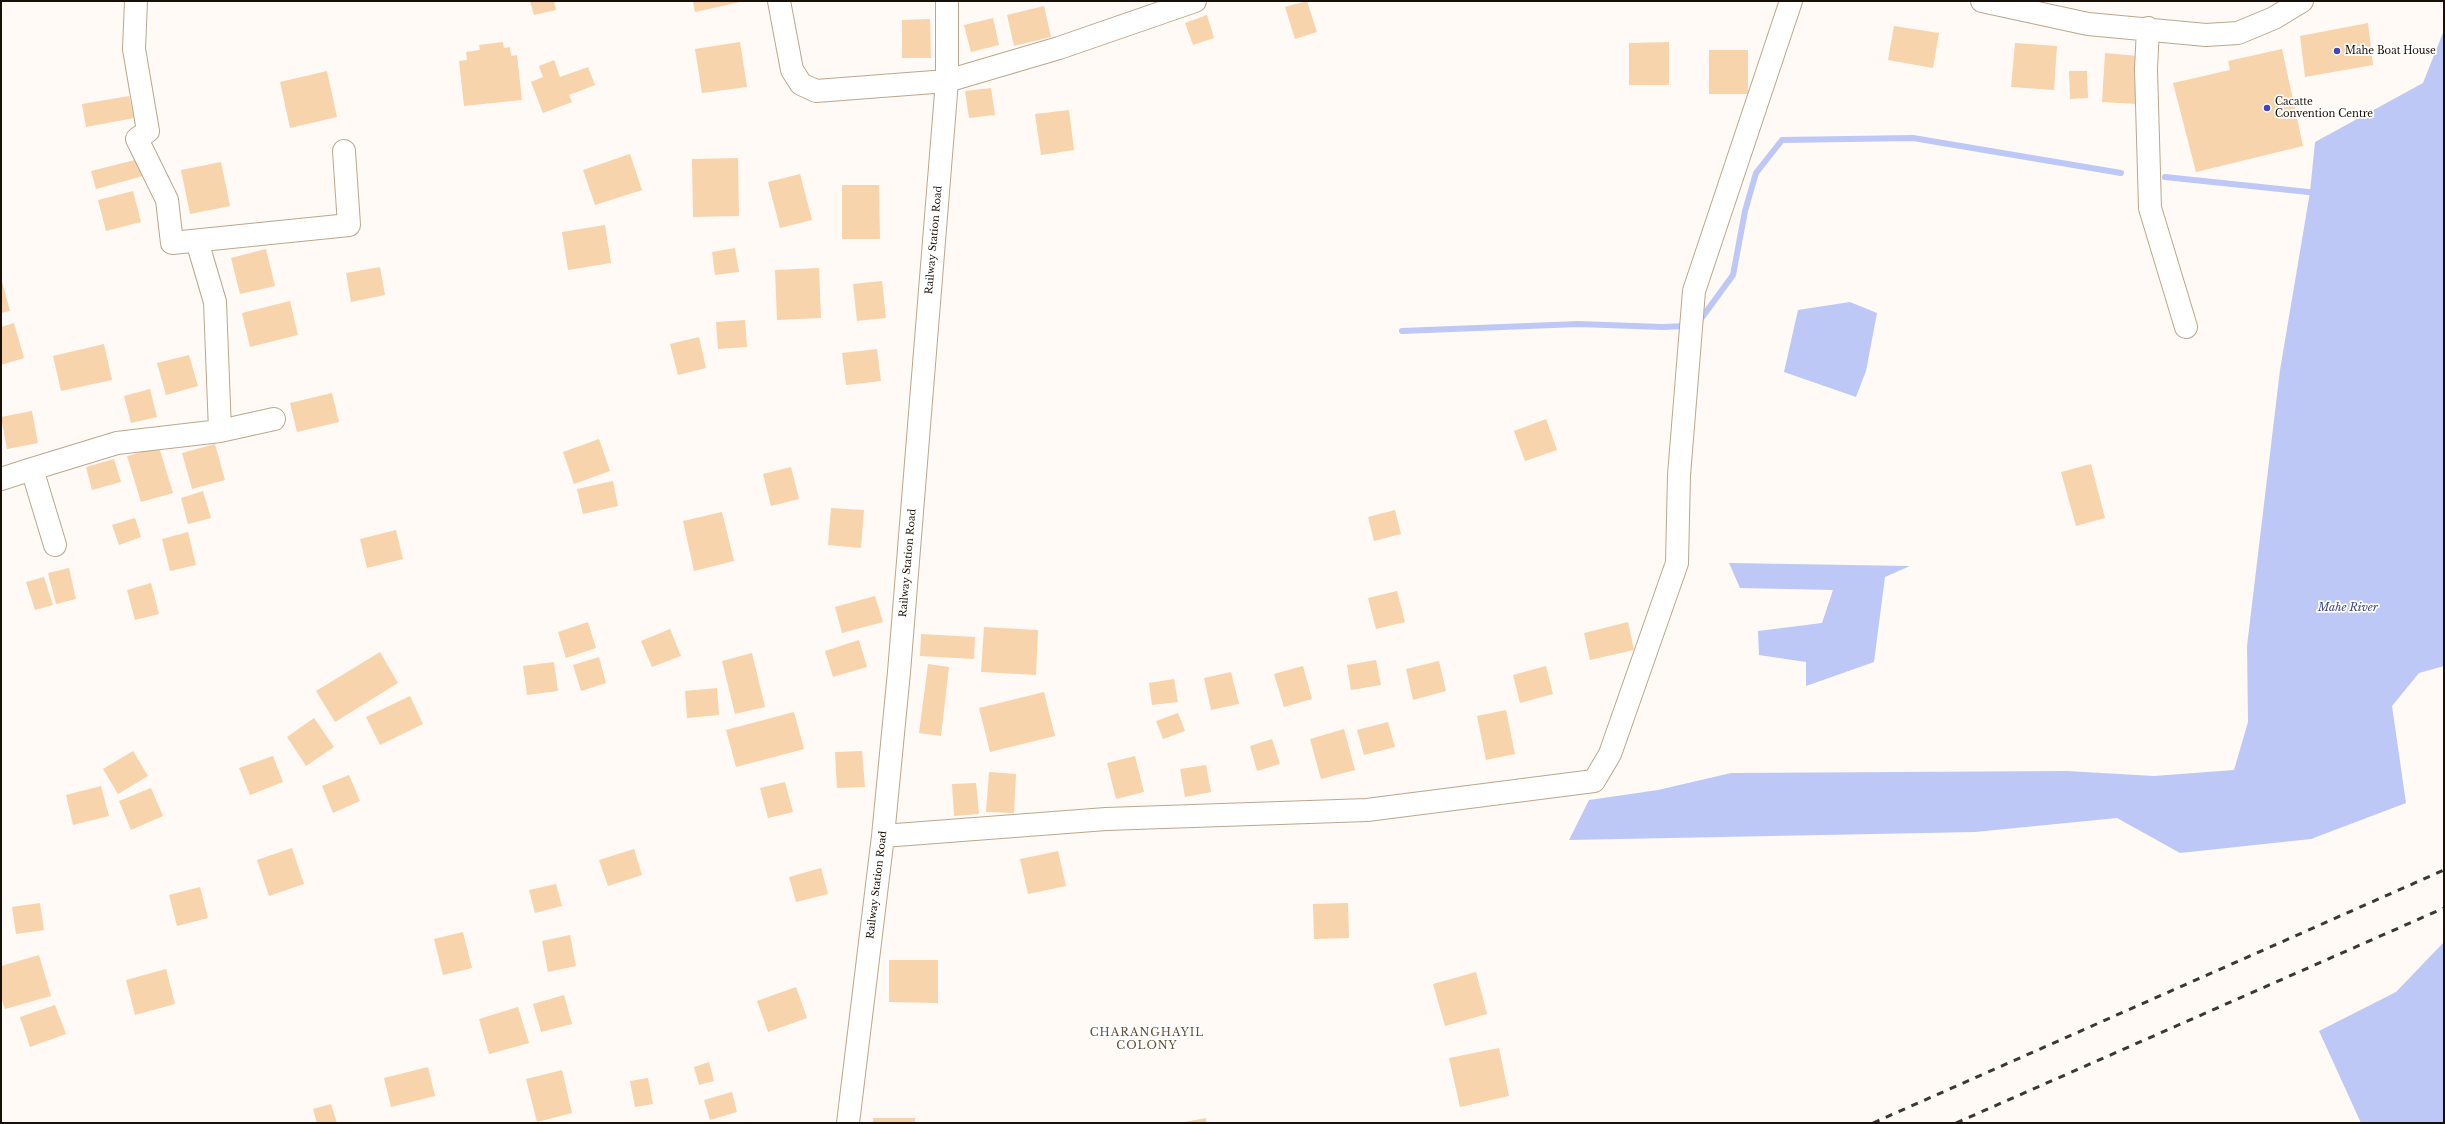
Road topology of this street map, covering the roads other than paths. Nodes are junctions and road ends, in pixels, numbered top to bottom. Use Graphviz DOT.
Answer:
graph roads {
  1 [pos="136,1"];
  2 [pos="779,1"];
  3 [pos="947,1"];
  4 [pos="1195,1"];
  5 [pos="1791,1"];
  6 [pos="1982,1"];
  7 [pos="2302,1"];
  8 [pos="2148,28"];
  9 [pos="947,81"];
  10 [pos="344,151"];
  11 [pos="196,241"];
  12 [pos="2186,327"];
  13 [pos="274,419"];
  14 [pos="220,431"];
  15 [pos="32,469"];
  16 [pos="1,479"];
  17 [pos="55,545"];
  18 [pos="883,836"];
  19 [pos="848,1123"];
  1 -- 11 [label="street"];
  2 -- 9 [label="street"];
  3 -- 9 [label="street, Railway Station Road"];
  4 -- 9 [label="street"];
  5 -- 18 [label="street"];
  6 -- 8 [label="street"];
  7 -- 8 [label="street"];
  8 -- 12 [label="street"];
  9 -- 18 [label="street, Railway Station Road"];
  10 -- 11 [label="street"];
  11 -- 14 [label="street"];
  13 -- 14 [label="street"];
  14 -- 15 [label="street"];
  15 -- 16 [label="street"];
  15 -- 17 [label="street"];
  18 -- 19 [label="street, Railway Station Road"];
}
